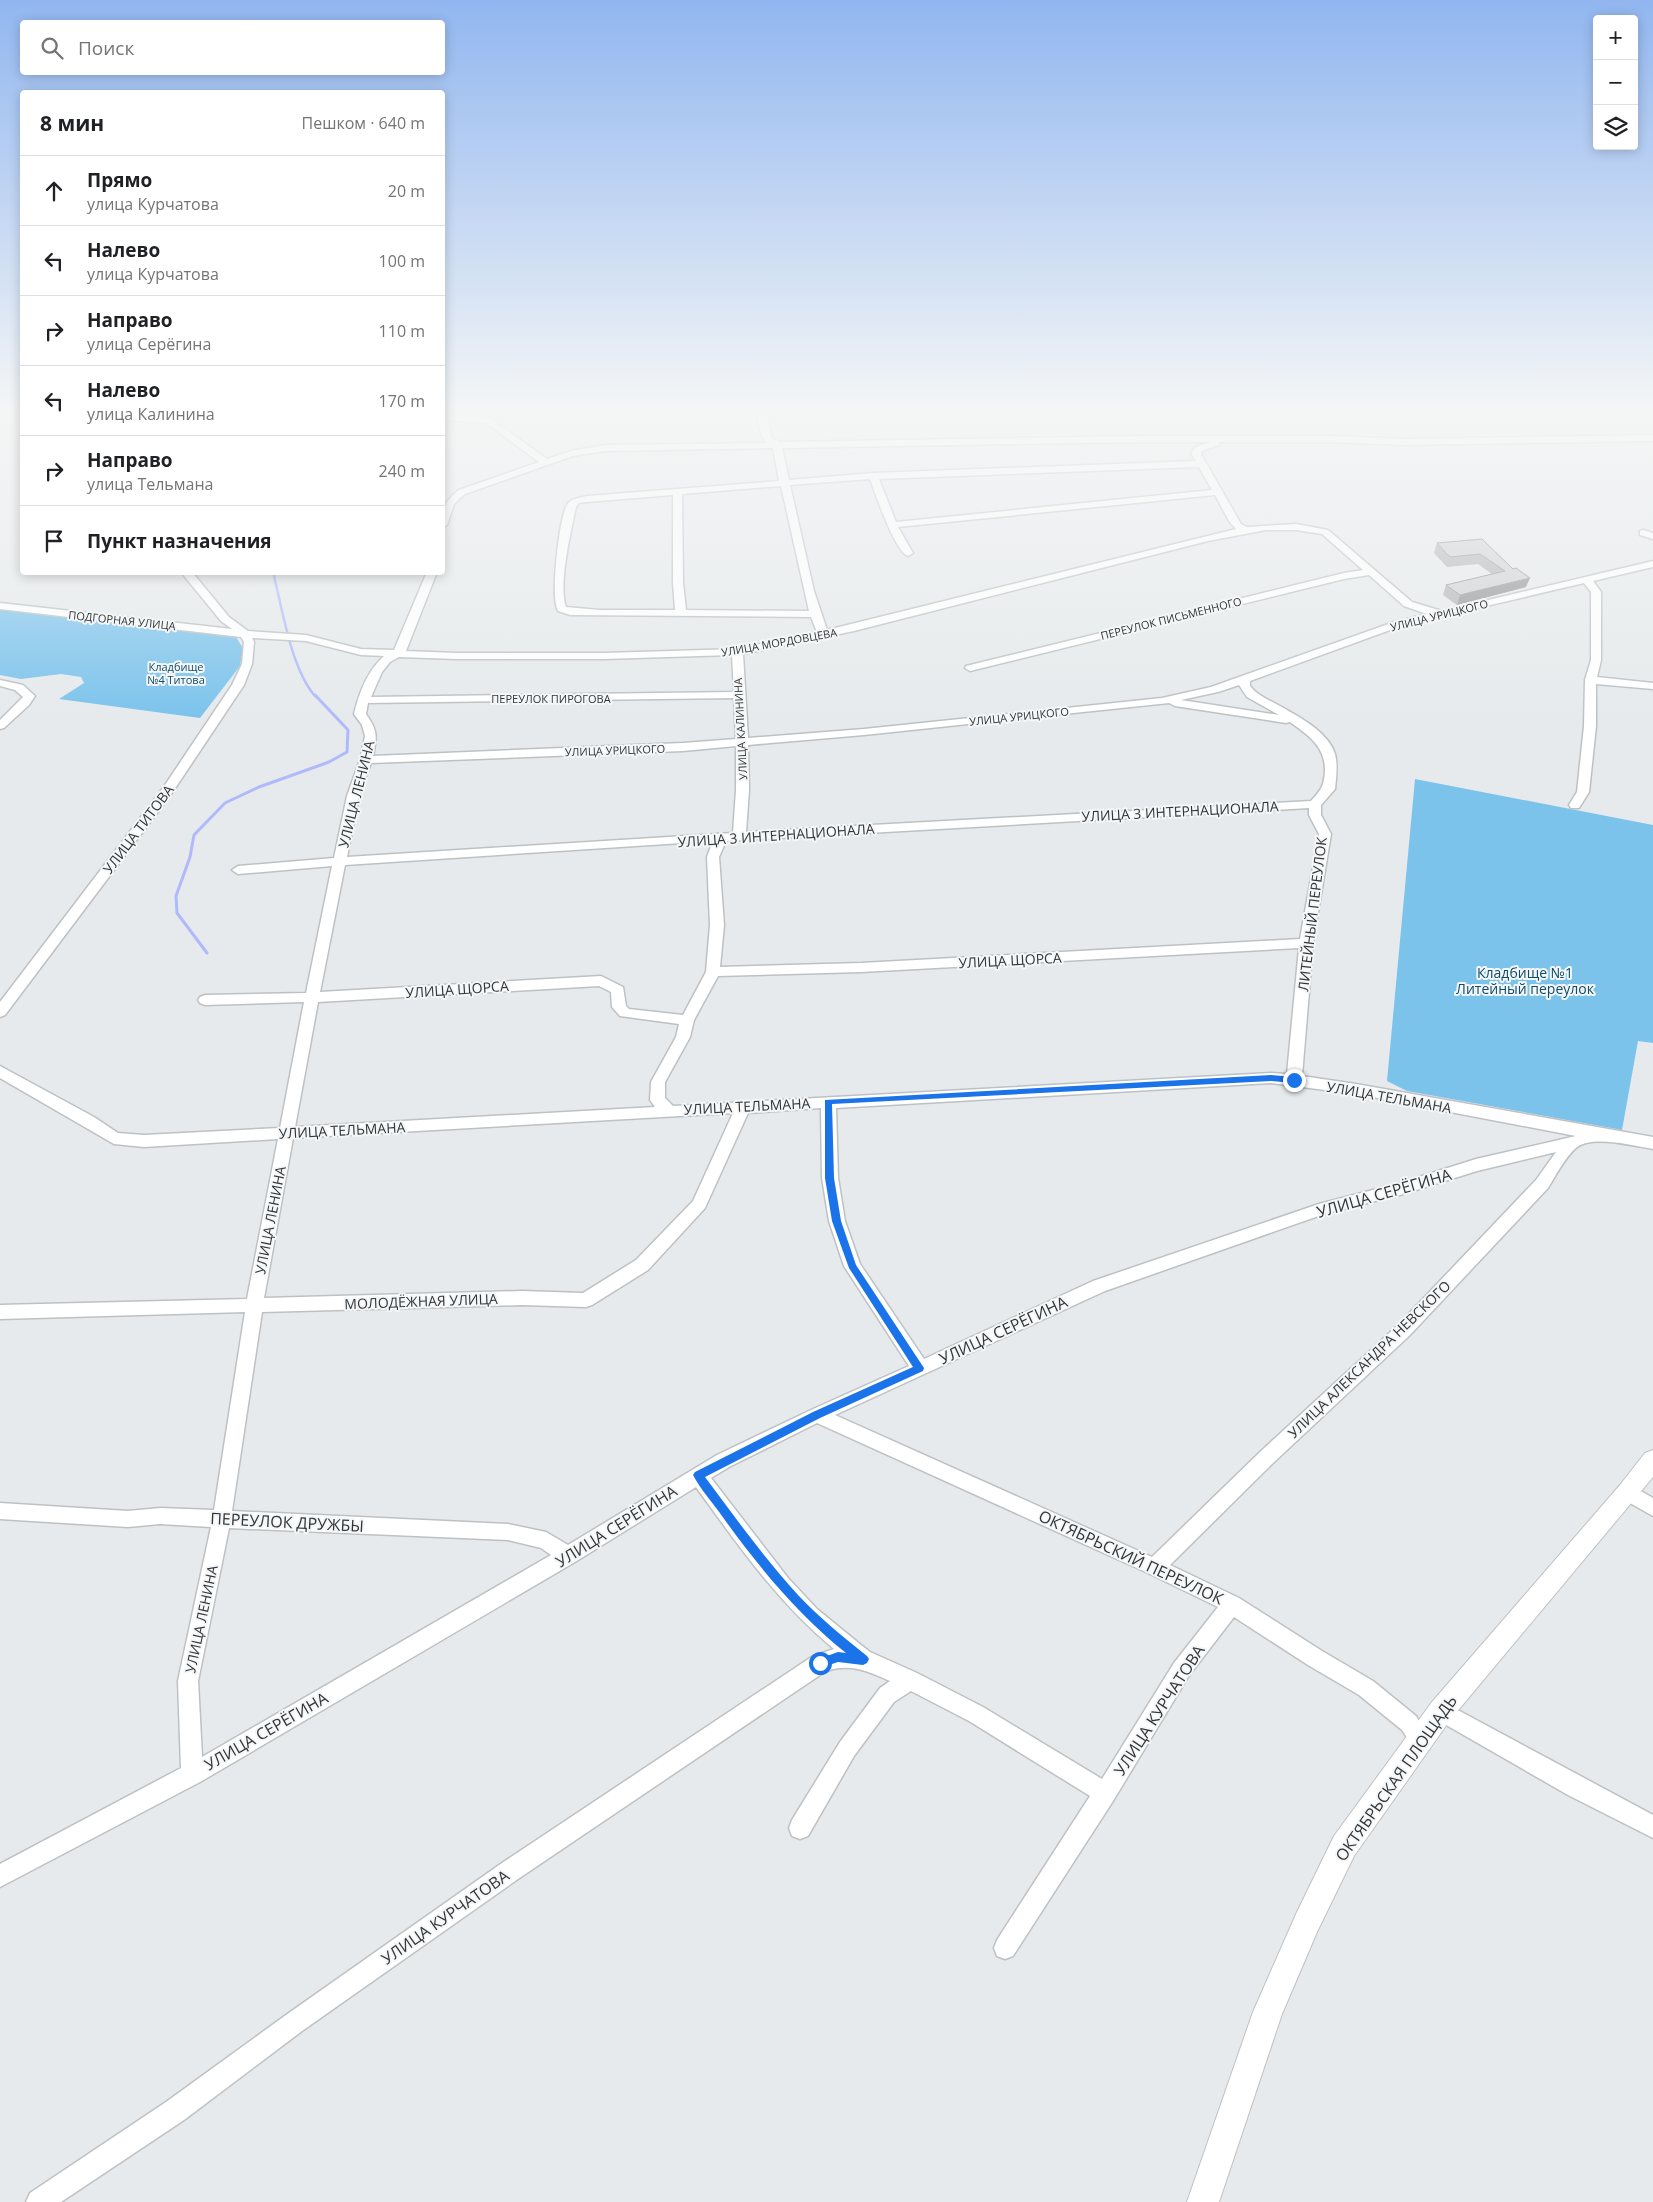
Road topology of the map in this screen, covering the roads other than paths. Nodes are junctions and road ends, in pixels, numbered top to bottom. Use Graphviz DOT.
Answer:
graph roads {
  1 [pos="570,513"];
  2 [pos="679,513"];
  3 [pos="792,513"];
  4 [pos="887,513"];
  5 [pos="1013,513"];
  6 [pos="1230,513"];
  7 [pos="892,525"];
  8 [pos="1245,530"];
  9 [pos="908,553"];
  10 [pos="1653,564"];
  11 [pos="1372,572"];
  12 [pos="188,575"];
  13 [pos="431,575"];
  14 [pos="1586,580"];
  15 [pos="0,606"];
  16 [pos="681,613"];
  17 [pos="1439,613"];
  18 [pos="814,614"];
  19 [pos="823,635"];
  20 [pos="246,638"];
  21 [pos="737,652"];
  22 [pos="399,653"];
  23 [pos="970,668"];
  24 [pos="1245,678"];
  25 [pos="1591,680"];
  26 [pos="0,682"];
  27 [pos="1653,686"];
  28 [pos="739,695"];
  29 [pos="363,700"];
  30 [pos="1162,701"];
  31 [pos="1297,723"];
  32 [pos="0,726"];
  33 [pos="743,742"];
  34 [pos="366,760"];
  35 [pos="1315,804"];
  36 [pos="1575,804"];
  37 [pos="740,836"];
  38 [pos="720,839"];
  39 [pos="340,862"];
  40 [pos="238,870"];
  41 [pos="1306,943"];
  42 [pos="712,972"];
  43 [pos="312,998"];
  44 [pos="205,1000"];
  45 [pos="0,1012"];
  46 [pos="687,1020"];
  47 [pos="0,1071"];
  48 [pos="1294,1080"];
  49 [pos="828,1102"];
  50 [pos="743,1108"];
  51 [pos="668,1110"];
  52 [pos="287,1134"];
  53 [pos="1604,1136"];
  54 [pos="1574,1142"];
  55 [pos="1653,1143"];
  56 [pos="254,1306"];
  57 [pos="0,1312"];
  58 [pos="920,1368"];
  59 [pos="817,1415"];
  60 [pos="1653,1460"];
  61 [pos="698,1475"];
  62 [pos="1628,1492"];
  63 [pos="1653,1508"];
  64 [pos="0,1511"];
  65 [pos="222,1518"];
  66 [pos="568,1556"];
  67 [pos="1155,1567"];
  68 [pos="1232,1604"];
  69 [pos="863,1659"];
  70 [pos="910,1680"];
  71 [pos="1441,1711"];
  72 [pos="1420,1740"];
  73 [pos="192,1774"];
  74 [pos="1106,1793"];
  75 [pos="1653,1827"];
  76 [pos="800,1828"];
  77 [pos="0,1876"];
  78 [pos="1005,1948"];
  79 [pos="39,2202"];
  80 [pos="1203,2202"];
  1 -- 16 [label="street"];
  2 -- 16 [label="street"];
  3 -- 18 [label="street"];
  4 -- 7 [label="street"];
  5 -- 7 [label="street"];
  6 -- 8 [label="street"];
  7 -- 9 [label="street"];
  8 -- 11 [label="street, УЛИЦА МОРДОВЦЕВА"];
  8 -- 19 [label="street, УЛИЦА МОРДОВЦЕВА"];
  10 -- 14 [label="street, УЛИЦА УРИЦКОГО"];
  11 -- 17 [label="street, УЛИЦА МОРДОВЦЕВА"];
  11 -- 23 [label="street, ПЕРЕУЛОК ПИСЬМЕННОГО"];
  12 -- 20 [label="street"];
  13 -- 22 [label="street"];
  14 -- 17 [label="street, УЛИЦА УРИЦКОГО"];
  14 -- 25 [label="street"];
  15 -- 20 [label="street, ПОДГОРНАЯ УЛИЦА"];
  16 -- 18 [label="street"];
  17 -- 24 [label="street, УЛИЦА УРИЦКОГО"];
  18 -- 19 [label="street"];
  19 -- 21 [label="street, УЛИЦА МОРДОВЦЕВА"];
  20 -- 22 [label="street, УЛИЦА МОРДОВЦЕВА"];
  20 -- 45 [label="street, УЛИЦА ТИТОВА"];
  21 -- 22 [label="street, УЛИЦА МОРДОВЦЕВА"];
  21 -- 28 [label="street, УЛИЦА КАЛИНИНА"];
  22 -- 29 [label="street"];
  24 -- 30 [label="street, УЛИЦА УРИЦКОГО"];
  24 -- 31 [label="street"];
  25 -- 27 [label="street"];
  25 -- 36 [label="street"];
  26 -- 32 [label="street"];
  28 -- 29 [label="street, ПЕРЕУЛОК ПИРОГОВА"];
  28 -- 33 [label="street, УЛИЦА КАЛИНИНА"];
  29 -- 34 [label="street, УЛИЦА ЛЕНИНА"];
  30 -- 31 [label="street"];
  30 -- 33 [label="street, УЛИЦА УРИЦКОГО"];
  31 -- 35 [label="street"];
  33 -- 34 [label="street, УЛИЦА УРИЦКОГО"];
  33 -- 37 [label="street, УЛИЦА КАЛИНИНА"];
  34 -- 39 [label="street, УЛИЦА ЛЕНИНА"];
  35 -- 37 [label="street, УЛИЦА 3 ИНТЕРНАЦИОНАЛА"];
  35 -- 41 [label="street, ЛИТЕЙНЫЙ ПЕРЕУЛОК"];
  37 -- 38 [label="street, УЛИЦА 3 ИНТЕРНАЦИОНАЛА"];
  38 -- 39 [label="street, УЛИЦА 3 ИНТЕРНАЦИОНАЛА"];
  38 -- 42 [label="street"];
  39 -- 40 [label="street, УЛИЦА 3 ИНТЕРНАЦИОНАЛА"];
  39 -- 43 [label="street, УЛИЦА ЛЕНИНА"];
  41 -- 42 [label="street, УЛИЦА ЩОРСА"];
  41 -- 48 [label="street, ЛИТЕЙНЫЙ ПЕРЕУЛОК"];
  42 -- 46 [label="street"];
  43 -- 44 [label="street, УЛИЦА ЩОРСА"];
  43 -- 46 [label="street, УЛИЦА ЩОРСА"];
  43 -- 52 [label="street, УЛИЦА ЛЕНИНА"];
  46 -- 51 [label="street"];
  47 -- 52 [label="street, УЛИЦА ТЕЛЬМАНА"];
  48 -- 49 [label="street, УЛИЦА ТЕЛЬМАНА"];
  48 -- 53 [label="street, УЛИЦА ТЕЛЬМАНА"];
  49 -- 50 [label="street, УЛИЦА ТЕЛЬМАНА"];
  49 -- 58 [label="street"];
  50 -- 51 [label="street, УЛИЦА ТЕЛЬМАНА"];
  50 -- 56 [label="street, МОЛОДЁЖНАЯ УЛИЦА"];
  51 -- 52 [label="street, УЛИЦА ТЕЛЬМАНА"];
  52 -- 56 [label="street, УЛИЦА ЛЕНИНА"];
  53 -- 54 [label="street, УЛИЦА СЕРЁГИНА"];
  53 -- 55 [label="street, УЛИЦА ТЕЛЬМАНА"];
  54 -- 58 [label="street, УЛИЦА СЕРЁГИНА"];
  54 -- 67 [label="street, УЛИЦА АЛЕКСАНДРА НЕВСКОГО"];
  56 -- 57 [label="street, МОЛОДЁЖНАЯ УЛИЦА"];
  56 -- 65 [label="street, УЛИЦА ЛЕНИНА"];
  58 -- 59 [label="street, УЛИЦА СЕРЁГИНА"];
  59 -- 61 [label="street, УЛИЦА СЕРЁГИНА"];
  59 -- 67 [label="street, ОКТЯБРЬСКИЙ ПЕРЕУЛОК"];
  60 -- 62 [label="main road, ОКТЯБРЬСКАЯ ПЛОЩАДЬ"];
  61 -- 66 [label="street, УЛИЦА СЕРЁГИНА"];
  61 -- 69 [label="street, УЛИЦА КУРЧАТОВА"];
  62 -- 63 [label="street"];
  62 -- 71 [label="main road, ОКТЯБРЬСКАЯ ПЛОЩАДЬ"];
  64 -- 65 [label="street, ПЕРЕУЛОК ДРУЖБЫ"];
  65 -- 66 [label="street, ПЕРЕУЛОК ДРУЖБЫ"];
  65 -- 73 [label="street, УЛИЦА ЛЕНИНА"];
  66 -- 73 [label="street, УЛИЦА СЕРЁГИНА"];
  67 -- 68 [label="street, ОКТЯБРЬСКИЙ ПЕРЕУЛОК"];
  68 -- 72 [label="street, ОКТЯБРЬСКИЙ ПЕРЕУЛОК"];
  68 -- 74 [label="street, УЛИЦА КУРЧАТОВА"];
  69 -- 70 [label="street, УЛИЦА КУРЧАТОВА"];
  69 -- 79 [label="street, УЛИЦА КУРЧАТОВА"];
  70 -- 74 [label="street, УЛИЦА КУРЧАТОВА"];
  70 -- 76 [label="street"];
  71 -- 72 [label="main road, ОКТЯБРЬСКАЯ ПЛОЩАДЬ"];
  71 -- 75 [label="street"];
  72 -- 80 [label="main road, ОКТЯБРЬСКАЯ ПЛОЩАДЬ"];
  73 -- 77 [label="street, УЛИЦА СЕРЁГИНА"];
  74 -- 78 [label="street, УЛИЦА КУРЧАТОВА"];
}
